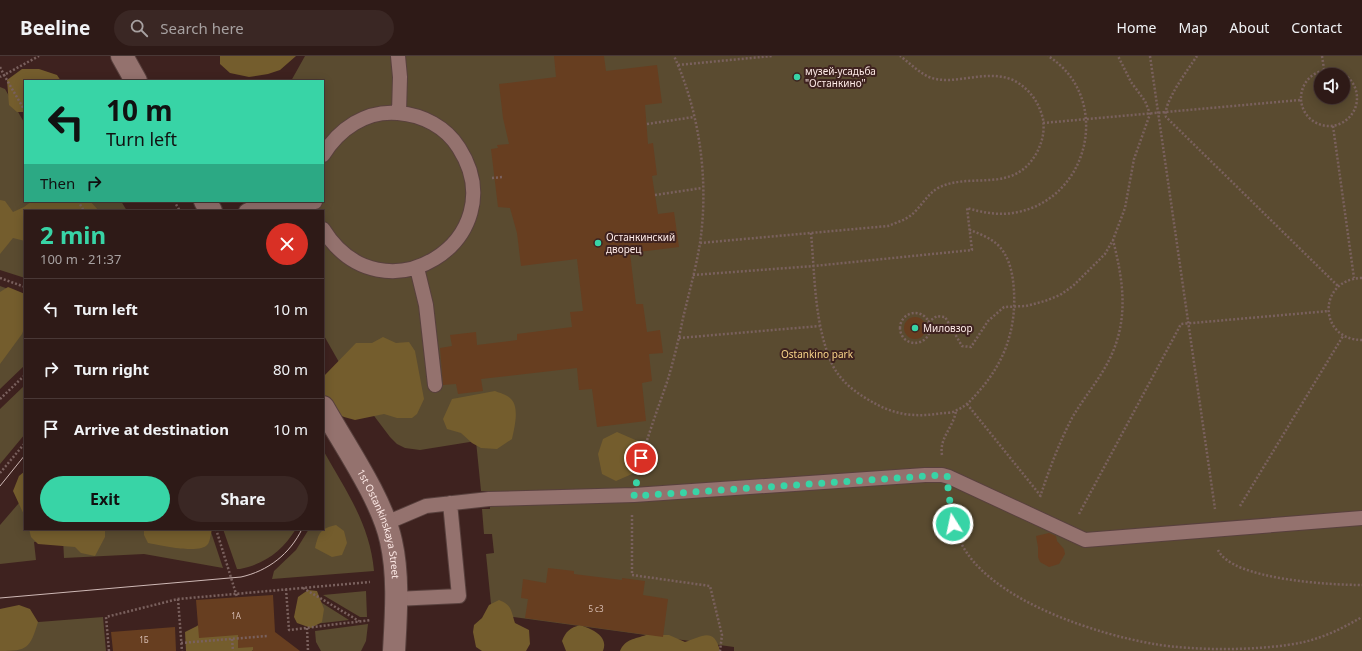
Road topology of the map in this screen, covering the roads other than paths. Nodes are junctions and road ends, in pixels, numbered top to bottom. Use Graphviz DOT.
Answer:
graph roads {
  1 [pos="122,56"];
  2 [pos="398,56"];
  3 [pos="135,80"];
  4 [pos="399,113"];
  5 [pos="324,154"];
  6 [pos="315,205"];
  7 [pos="248,210"];
  8 [pos="324,230"];
  9 [pos="418,268"];
  10 [pos="435,385"];
  11 [pos="324,409"];
  12 [pos="450,503"];
  13 [pos="1362,518"];
  14 [pos="386,522"];
  15 [pos="395,599"];
  16 [pos="394,651"];
  1 -- 3 [label="street"];
  2 -- 4 [label="lane"];
  4 -- 5 [label="lane"];
  4 -- 9 [label="lane"];
  6 -- 7 [label="lane"];
  8 -- 9 [label="lane"];
  9 -- 10 [label="lane"];
  11 -- 14 [label="street, 1st Ostankinskaya Street"];
  12 -- 13 [label="lane"];
  12 -- 14 [label="lane"];
  12 -- 15 [label="lane"];
  14 -- 15 [label="street, 1st Ostankinskaya Street"];
  15 -- 16 [label="street, 1st Ostankinskaya Street"];
}
